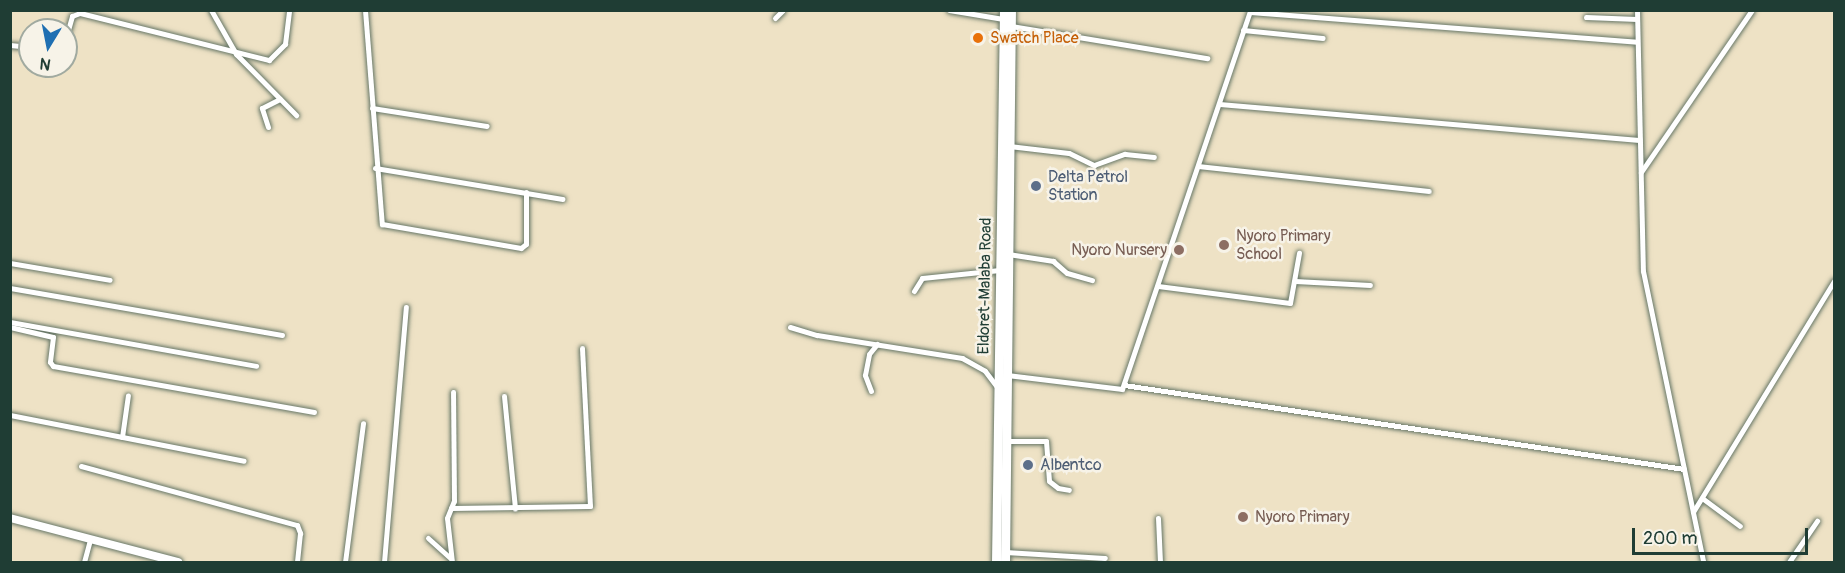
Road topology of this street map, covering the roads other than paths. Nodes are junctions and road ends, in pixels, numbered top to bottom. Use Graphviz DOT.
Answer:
graph roads {
  1 [pos="211,10"];
  2 [pos="289,10"];
  3 [pos="365,10"];
  4 [pos="783,10"];
  5 [pos="949,10"];
  6 [pos="986,10"];
  7 [pos="1011,10"];
  8 [pos="1637,10"];
  9 [pos="1752,10"];
  10 [pos="1250,11"];
  11 [pos="991,17"];
  12 [pos="1586,17"];
  13 [pos="71,18"];
  14 [pos="775,18"];
  15 [pos="1006,18"];
  16 [pos="1637,19"];
  17 [pos="1244,30"];
  18 [pos="1323,38"];
  19 [pos="1637,42"];
  20 [pos="236,54"];
  21 [pos="1207,58"];
  22 [pos="280,99"];
  23 [pos="1219,104"];
  24 [pos="372,108"];
  25 [pos="296,115"];
  26 [pos="487,126"];
  27 [pos="268,127"];
  28 [pos="1639,140"];
  29 [pos="1009,146"];
  30 [pos="1154,157"];
  31 [pos="1198,166"];
  32 [pos="375,168"];
  33 [pos="1640,174"];
  34 [pos="1429,191"];
  35 [pos="526,192"];
  36 [pos="562,199"];
  37 [pos="1008,254"];
  38 [pos="1299,254"];
  39 [pos="10,263"];
  40 [pos="1000,270"];
  41 [pos="110,280"];
  42 [pos="1092,280"];
  43 [pos="1295,281"];
  44 [pos="1834,281"];
  45 [pos="1370,285"];
  46 [pos="1158,286"];
  47 [pos="10,288"];
  48 [pos="914,291"];
  49 [pos="406,307"];
  50 [pos="10,322"];
  51 [pos="10,327"];
  52 [pos="789,327"];
  53 [pos="282,335"];
  54 [pos="877,344"];
  55 [pos="582,348"];
  56 [pos="256,366"];
  57 [pos="1007,375"];
  58 [pos="1124,385"];
  59 [pos="999,390"];
  60 [pos="871,391"];
  61 [pos="453,392"];
  62 [pos="128,395"];
  63 [pos="504,396"];
  64 [pos="314,412"];
  65 [pos="10,415"];
  66 [pos="363,423"];
  67 [pos="122,437"];
  68 [pos="1006,441"];
  69 [pos="243,461"];
  70 [pos="81,466"];
  71 [pos="1684,469"];
  72 [pos="1069,490"];
  73 [pos="1702,498"];
  74 [pos="451,508"];
  75 [pos="515,508"];
  76 [pos="1693,512"];
  77 [pos="10,518"];
  78 [pos="1158,518"];
  79 [pos="1817,521"];
  80 [pos="1740,526"];
  81 [pos="428,538"];
  82 [pos="90,539"];
  83 [pos="1105,558"];
  84 [pos="1001,560"];
  85 [pos="451,561"];
  86 [pos="84,562"];
  87 [pos="178,562"];
  88 [pos="297,562"];
  89 [pos="345,562"];
  90 [pos="384,562"];
  91 [pos="1160,562"];
  92 [pos="1703,562"];
  93 [pos="1789,562"];
  1 -- 20 [label="street"];
  2 -- 20 [label="street"];
  3 -- 24 [label="street"];
  4 -- 14 [label="street"];
  5 -- 11 [label="street"];
  6 -- 11 [label="street"];
  7 -- 15 [label="highway, Eldoret-Malaba Road"];
  8 -- 16 [label="street"];
  9 -- 33 [label="street"];
  10 -- 17 [label="street"];
  10 -- 19 [label="street"];
  11 -- 15 [label="street"];
  12 -- 16 [label="street"];
  13 -- 20 [label="street"];
  15 -- 21 [label="street"];
  15 -- 29 [label="highway, Eldoret-Malaba Road"];
  15 -- 40 [label="highway, Eldoret-Malaba Road"];
  16 -- 19 [label="street"];
  17 -- 18 [label="street"];
  17 -- 23 [label="street"];
  19 -- 28 [label="street"];
  20 -- 22 [label="street"];
  22 -- 25 [label="street"];
  22 -- 27 [label="street"];
  23 -- 28 [label="street"];
  23 -- 31 [label="street"];
  24 -- 26 [label="street"];
  24 -- 32 [label="street"];
  28 -- 33 [label="street"];
  29 -- 30 [label="street"];
  29 -- 37 [label="highway, Eldoret-Malaba Road"];
  31 -- 34 [label="street"];
  31 -- 46 [label="street"];
  32 -- 35 [label="street"];
  32 -- 35 [label="street"];
  33 -- 71 [label="street"];
  35 -- 36 [label="street"];
  37 -- 42 [label="street"];
  37 -- 57 [label="highway, Eldoret-Malaba Road"];
  38 -- 43 [label="street"];
  39 -- 41 [label="street"];
  40 -- 48 [label="street"];
  40 -- 59 [label="highway, Eldoret-Malaba Road"];
  43 -- 45 [label="street"];
  43 -- 46 [label="street"];
  44 -- 73 [label="street"];
  46 -- 58 [label="street"];
  47 -- 53 [label="street"];
  49 -- 90 [label="street"];
  50 -- 56 [label="street"];
  51 -- 64 [label="street"];
  52 -- 54 [label="street"];
  54 -- 59 [label="street"];
  54 -- 60 [label="street"];
  55 -- 75 [label="street"];
  57 -- 58 [label="street"];
  57 -- 68 [label="highway, Eldoret-Malaba Road"];
  58 -- 71 [label="street"];
  59 -- 84 [label="highway, Eldoret-Malaba Road"];
  61 -- 74 [label="street"];
  62 -- 67 [label="street"];
  63 -- 75 [label="street"];
  65 -- 67 [label="street"];
  66 -- 89 [label="street"];
  67 -- 69 [label="street"];
  68 -- 72 [label="street"];
  68 -- 84 [label="highway, Eldoret-Malaba Road"];
  70 -- 88 [label="street"];
  71 -- 76 [label="street"];
  73 -- 76 [label="street"];
  73 -- 80 [label="street"];
  74 -- 75 [label="street"];
  74 -- 85 [label="street"];
  76 -- 92 [label="street"];
  77 -- 82 [label="main road"];
  78 -- 91 [label="street"];
  79 -- 93 [label="street"];
  81 -- 85 [label="street"];
  82 -- 86 [label="street"];
  82 -- 87 [label="main road"];
  83 -- 84 [label="street"];
}
